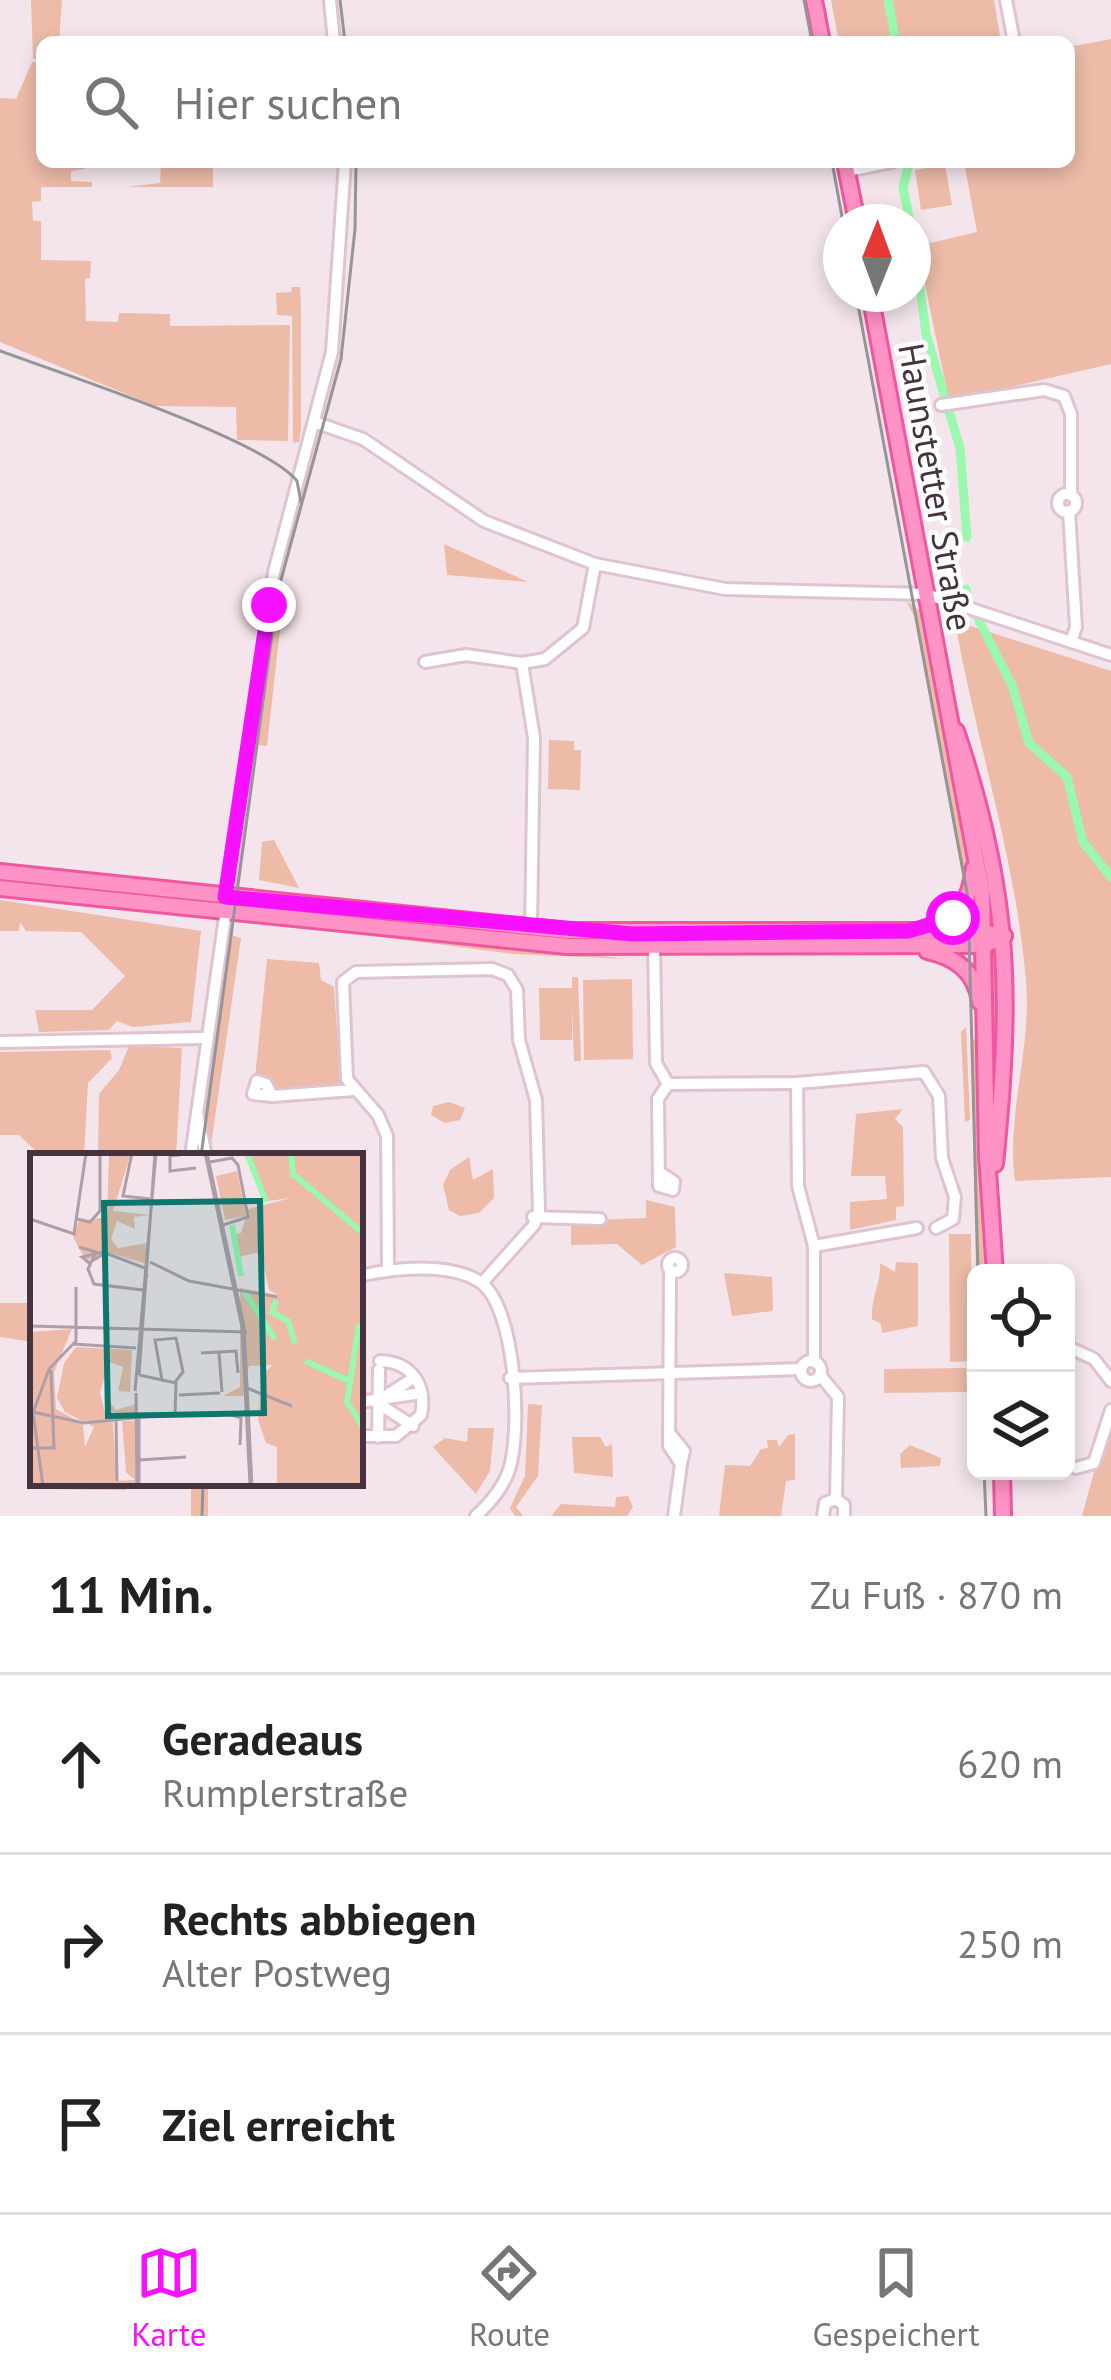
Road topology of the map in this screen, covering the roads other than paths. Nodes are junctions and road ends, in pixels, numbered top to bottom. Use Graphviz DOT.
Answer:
graph roads {
  1 [pos="330,0"];
  2 [pos="814,0"];
  3 [pos="1006,0"];
  4 [pos="333,36"];
  5 [pos="821,36"];
  6 [pos="1013,36"];
  7 [pos="345,168"];
  8 [pos="846,168"];
  9 [pos="853,204"];
  10 [pos="873,312"];
  11 [pos="944,405"];
  12 [pos="317,423"];
  13 [pos="595,563"];
  14 [pos="926,594"];
  15 [pos="1071,641"];
  16 [pos="1111,655"];
  17 [pos="425,662"];
  18 [pos="522,663"];
  19 [pos="943,692"];
  20 [pos="975,856"];
  21 [pos="0,872"];
  22 [pos="0,888"];
  23 [pos="224,904"];
  24 [pos="531,928"];
  25 [pos="908,931"];
  26 [pos="1004,936"];
  27 [pos="985,938"];
  28 [pos="654,942"];
  29 [pos="899,945"];
  30 [pos="206,1038"];
  31 [pos="0,1042"];
  32 [pos="986,1049"];
  33 [pos="797,1083"];
  34 [pos="668,1084"];
  35 [pos="354,1090"];
  36 [pos="272,1096"];
  37 [pos="196,1105"];
  38 [pos="191,1153"];
  39 [pos="205,1153"];
  40 [pos="659,1172"];
  41 [pos="991,1190"];
  42 [pos="533,1217"];
  43 [pos="600,1219"];
  44 [pos="916,1228"];
  45 [pos="936,1228"];
  46 [pos="814,1246"];
  47 [pos="995,1264"];
  48 [pos="670,1270"];
  49 [pos="388,1271"];
  50 [pos="363,1275"];
  51 [pos="482,1283"];
  52 [pos="1075,1350"];
  53 [pos="814,1362"];
  54 [pos="801,1369"];
  55 [pos="670,1372"];
  56 [pos="820,1375"];
  57 [pos="510,1378"];
  58 [pos="409,1381"];
  59 [pos="1111,1381"];
  60 [pos="415,1394"];
  61 [pos="363,1402"];
  62 [pos="376,1402"];
  63 [pos="1111,1411"];
  64 [pos="413,1426"];
  65 [pos="363,1436"];
  66 [pos="378,1437"];
  67 [pos="1076,1468"];
  68 [pos="1002,1480"];
  69 [pos="836,1499"];
  70 [pos="849,1515"];
  71 [pos="476,1516"];
  72 [pos="674,1516"];
  73 [pos="824,1516"];
  74 [pos="1003,1516"];
  1 -- 4 [label="street"];
  2 -- 5 [label="main road"];
  3 -- 6 [label="street"];
  7 -- 12 [label="street"];
  8 -- 9 [label="main road"];
  10 -- 14 [label="main road, Haunstetter Straße"];
  11 -- 15 [label="street"];
  12 -- 13 [label="street"];
  12 -- 23 [label="street"];
  13 -- 14 [label="street"];
  13 -- 18 [label="street"];
  14 -- 15 [label="street"];
  14 -- 19 [label="main road, Haunstetter Straße"];
  15 -- 16 [label="street"];
  17 -- 18 [label="street"];
  18 -- 24 [label="street"];
  19 -- 20 [label="main road, Haunstetter Straße"];
  19 -- 26 [label="main road, Haunstetter Straße"];
  20 -- 25 [label="main road"];
  20 -- 27 [label="main road, Haunstetter Straße"];
  21 -- 23 [label="main road"];
  22 -- 23 [label="main road"];
  23 -- 24 [label="main road"];
  23 -- 28 [label="main road"];
  23 -- 30 [label="street"];
  24 -- 28 [label="main road"];
  25 -- 27 [label="main road"];
  25 -- 28 [label="main road"];
  26 -- 27 [label="main road"];
  26 -- 41 [label="main road, Haunstetter Straße"];
  27 -- 29 [label="main road"];
  27 -- 32 [label="main road, Haunstetter Straße"];
  28 -- 29 [label="main road"];
  28 -- 34 [label="street"];
  29 -- 32 [label="main road"];
  30 -- 31 [label="street"];
  30 -- 37 [label="street"];
  32 -- 41 [label="main road, Haunstetter Straße"];
  33 -- 34 [label="street"];
  33 -- 45 [label="street"];
  33 -- 46 [label="street"];
  34 -- 40 [label="street"];
  35 -- 36 [label="street"];
  35 -- 42 [label="street"];
  35 -- 49 [label="street"];
  37 -- 38 [label="street"];
  37 -- 39 [label="street"];
  41 -- 47 [label="main road, Haunstetter Straße"];
  42 -- 43 [label="street"];
  42 -- 51 [label="street"];
  44 -- 46 [label="street"];
  46 -- 53 [label="street"];
  48 -- 55 [label="street"];
  49 -- 50 [label="street"];
  49 -- 51 [label="street"];
  51 -- 57 [label="street"];
  52 -- 59 [label="street"];
  53 -- 54 [label="street"];
  53 -- 56 [label="street"];
  54 -- 55 [label="street"];
  54 -- 56 [label="street"];
  55 -- 57 [label="street"];
  55 -- 72 [label="street"];
  56 -- 69 [label="street"];
  57 -- 71 [label="street"];
  58 -- 62 [label="street"];
  60 -- 62 [label="street"];
  61 -- 62 [label="street"];
  62 -- 64 [label="street"];
  62 -- 64 [label="street"];
  62 -- 66 [label="street"];
  63 -- 67 [label="street"];
  64 -- 66 [label="street"];
  65 -- 66 [label="street"];
  68 -- 74 [label="main road"];
  69 -- 70 [label="street"];
  69 -- 73 [label="street"];
}
